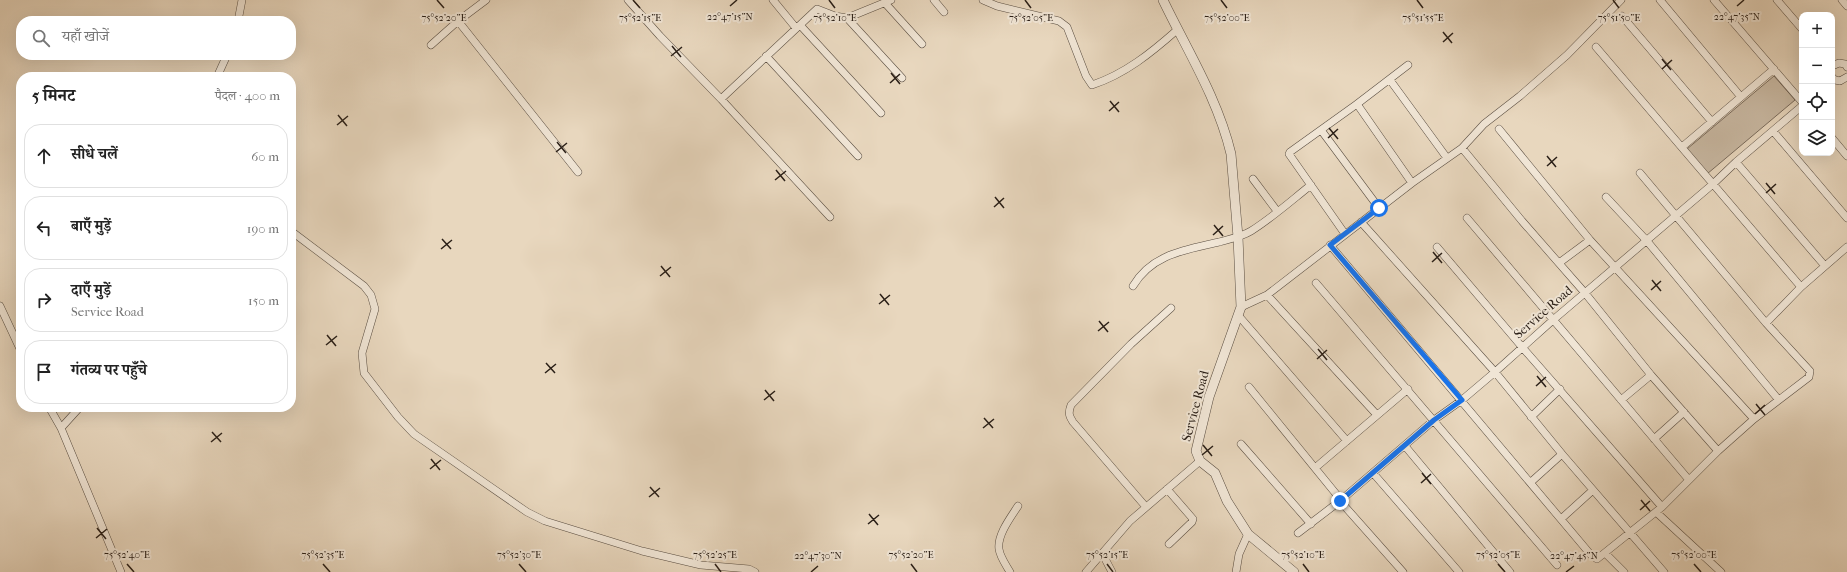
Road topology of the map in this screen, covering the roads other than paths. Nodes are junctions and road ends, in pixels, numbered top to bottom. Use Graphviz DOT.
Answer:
graph roads {
  1 [pos="242,0"];
  2 [pos="486,0"];
  3 [pos="628,0"];
  4 [pos="773,0"];
  5 [pos="934,0"];
  6 [pos="983,0"];
  7 [pos="1163,0"];
  8 [pos="1621,0"];
  9 [pos="1660,0"];
  10 [pos="1714,0"];
  11 [pos="1777,0"];
  12 [pos="1842,0"];
  13 [pos="888,2"];
  14 [pos="1847,6"];
  15 [pos="944,12"];
  16 [pos="239,16"];
  17 [pos="1622,16"];
  18 [pos="847,18"];
  19 [pos="458,21"];
  20 [pos="1799,26"];
  21 [pos="798,27"];
  22 [pos="1177,30"];
  23 [pos="922,44"];
  24 [pos="431,45"];
  25 [pos="1596,47"];
  26 [pos="766,56"];
  27 [pos="225,60"];
  28 [pos="1835,64"];
  29 [pos="1408,65"];
  30 [pos="1847,67"];
  31 [pos="1774,70"];
  32 [pos="219,72"];
  33 [pos="902,78"];
  34 [pos="1847,79"];
  35 [pos="1390,80"];
  36 [pos="1835,80"];
  37 [pos="1741,97"];
  38 [pos="721,99"];
  39 [pos="1799,99"];
  40 [pos="1357,104"];
  41 [pos="1799,109"];
  42 [pos="881,113"];
  43 [pos="1712,122"];
  44 [pos="1500,129"];
  45 [pos="1321,130"];
  46 [pos="1773,131"];
  47 [pos="1835,142"];
  48 [pos="1682,147"];
  49 [pos="1462,148"];
  50 [pos="858,156"];
  51 [pos="1847,156"];
  52 [pos="1447,158"];
  53 [pos="1736,162"];
  54 [pos="578,172"];
  55 [pos="1640,173"];
  56 [pos="1253,179"];
  57 [pos="1412,183"];
  58 [pos="1713,184"];
  59 [pos="1311,185"];
  60 [pos="1606,196"];
  61 [pos="1379,208"];
  62 [pos="1278,211"];
  63 [pos="1676,216"];
  64 [pos="830,217"];
  65 [pos="1467,218"];
  66 [pos="1847,218"];
  67 [pos="1361,222"];
  68 [pos="1345,234"];
  69 [pos="296,235"];
  70 [pos="1238,237"];
  71 [pos="1590,240"];
  72 [pos="1647,241"];
  73 [pos="1330,245"];
  74 [pos="1437,247"];
  75 [pos="1847,247"];
  76 [pos="1559,263"];
  77 [pos="1825,266"];
  78 [pos="1615,268"];
  79 [pos="1316,282"];
  80 [pos="1133,286"];
  81 [pos="1801,288"];
  82 [pos="1585,293"];
  83 [pos="1267,295"];
  84 [pos="0,306"];
  85 [pos="1170,308"];
  86 [pos="1239,311"];
  87 [pos="1553,320"];
  88 [pos="1766,323"];
  89 [pos="16,340"];
  90 [pos="1522,347"];
  91 [pos="1495,372"];
  92 [pos="1651,374"];
  93 [pos="1249,387"];
  94 [pos="1408,389"];
  95 [pos="1560,389"];
  96 [pos="1778,399"];
  97 [pos="1462,400"];
  98 [pos="1622,400"];
  99 [pos="52,412"];
  100 [pos="75,412"];
  101 [pos="1684,412"];
  102 [pos="1377,415"];
  103 [pos="1531,417"];
  104 [pos="1754,419"];
  105 [pos="1434,420"];
  106 [pos="61,428"];
  107 [pos="1654,439"];
  108 [pos="1346,441"];
  109 [pos="1241,444"];
  110 [pos="1405,446"];
  111 [pos="1718,451"];
  112 [pos="1562,454"];
  113 [pos="1200,461"];
  114 [pos="1315,468"];
  115 [pos="1373,473"];
  116 [pos="1689,480"];
  117 [pos="1531,482"];
  118 [pos="1167,489"];
  119 [pos="1593,490"];
  120 [pos="1341,500"];
  121 [pos="1018,506"];
  122 [pos="1146,507"];
  123 [pos="1659,509"];
  124 [pos="1561,519"];
  125 [pos="1311,524"];
  126 [pos="1298,533"];
  127 [pos="1630,533"];
  128 [pos="1248,534"];
  129 [pos="1169,544"];
  130 [pos="1102,553"];
  131 [pos="1605,553"];
  132 [pos="1557,564"];
  133 [pos="121,572"];
  134 [pos="755,572"];
  135 [pos="1010,572"];
  136 [pos="1086,572"];
  137 [pos="1112,572"];
  138 [pos="1236,572"];
  139 [pos="1294,572"];
  140 [pos="1403,572"];
  141 [pos="1459,572"];
  142 [pos="1510,572"];
  143 [pos="1624,572"];
  144 [pos="1664,572"];
  145 [pos="1721,572"];
  1 -- 16 [label="street"];
  2 -- 19 [label="street"];
  3 -- 38 [label="street"];
  4 -- 21 [label="street"];
  5 -- 15 [label="street"];
  6 -- 22 [label="street"];
  7 -- 22 [label="street"];
  8 -- 49 [label="street"];
  9 -- 37 [label="street"];
  10 -- 31 [label="street"];
  11 -- 20 [label="street"];
  12 -- 14 [label="street"];
  13 -- 18 [label="street"];
  13 -- 23 [label="street"];
  17 -- 43 [label="street"];
  18 -- 21 [label="street"];
  18 -- 33 [label="street"];
  19 -- 24 [label="street"];
  19 -- 54 [label="street"];
  21 -- 26 [label="street"];
  21 -- 42 [label="street"];
  22 -- 70 [label="street"];
  25 -- 48 [label="street"];
  26 -- 38 [label="street"];
  26 -- 50 [label="street"];
  27 -- 32 [label="street"];
  28 -- 30 [label="street"];
  29 -- 35 [label="street"];
  31 -- 37 [label="street"];
  31 -- 39 [label="street"];
  34 -- 36 [label="street"];
  35 -- 40 [label="street"];
  35 -- 52 [label="street"];
  37 -- 43 [label="street"];
  38 -- 64 [label="street"];
  40 -- 45 [label="street"];
  40 -- 57 [label="street"];
  41 -- 46 [label="street, Service Road"];
  43 -- 48 [label="street"];
  44 -- 71 [label="street"];
  45 -- 59 [label="street"];
  45 -- 61 [label="street"];
  46 -- 53 [label="street, Service Road"];
  46 -- 66 [label="street"];
  47 -- 51 [label="street"];
  48 -- 58 [label="street"];
  49 -- 52 [label="street"];
  49 -- 76 [label="street"];
  52 -- 57 [label="street"];
  53 -- 58 [label="street, Service Road"];
  53 -- 77 [label="street"];
  55 -- 63 [label="street"];
  56 -- 62 [label="street"];
  57 -- 61 [label="street"];
  58 -- 63 [label="street, Service Road"];
  58 -- 81 [label="street"];
  59 -- 62 [label="street"];
  59 -- 68 [label="street"];
  60 -- 72 [label="street"];
  61 -- 67 [label="street"];
  62 -- 70 [label="street"];
  63 -- 72 [label="street, Service Road"];
  63 -- 88 [label="street"];
  65 -- 87 [label="street"];
  67 -- 68 [label="street"];
  67 -- 91 [label="street"];
  68 -- 73 [label="street"];
  69 -- 134 [label="street"];
  70 -- 80 [label="street"];
  70 -- 86 [label="street"];
  71 -- 76 [label="street"];
  71 -- 78 [label="street"];
  72 -- 78 [label="street, Service Road"];
  72 -- 96 [label="street"];
  73 -- 83 [label="street"];
  73 -- 97 [label="street"];
  74 -- 90 [label="street"];
  75 -- 77 [label="street"];
  76 -- 82 [label="street"];
  77 -- 81 [label="street"];
  78 -- 82 [label="street, Service Road"];
  78 -- 104 [label="street"];
  79 -- 94 [label="street"];
  81 -- 88 [label="street"];
  82 -- 87 [label="street, Service Road"];
  82 -- 92 [label="street"];
  83 -- 86 [label="street"];
  83 -- 102 [label="street"];
  84 -- 89 [label="street"];
  85 -- 122 [label="street"];
  86 -- 108 [label="street"];
  86 -- 113 [label="street, Service Road"];
  87 -- 90 [label="street, Service Road"];
  87 -- 98 [label="street"];
  88 -- 96 [label="street"];
  90 -- 91 [label="street, Service Road"];
  90 -- 95 [label="street"];
  91 -- 97 [label="street, Service Road"];
  91 -- 103 [label="street"];
  92 -- 98 [label="street"];
  92 -- 101 [label="street"];
  93 -- 114 [label="street"];
  94 -- 102 [label="street"];
  94 -- 105 [label="street"];
  95 -- 103 [label="street"];
  95 -- 123 [label="street"];
  96 -- 104 [label="street"];
  97 -- 105 [label="street, Service Road"];
  97 -- 117 [label="street"];
  98 -- 107 [label="street"];
  99 -- 106 [label="street"];
  100 -- 106 [label="street"];
  101 -- 107 [label="street"];
  101 -- 111 [label="street"];
  102 -- 108 [label="street"];
  103 -- 112 [label="street"];
  104 -- 111 [label="street"];
  105 -- 110 [label="street, Service Road"];
  105 -- 132 [label="street"];
  106 -- 133 [label="street"];
  107 -- 116 [label="street"];
  108 -- 114 [label="street"];
  109 -- 125 [label="street"];
  110 -- 115 [label="street, Service Road"];
  110 -- 142 [label="street"];
  111 -- 116 [label="street"];
  112 -- 117 [label="street"];
  112 -- 119 [label="street"];
  113 -- 118 [label="street"];
  113 -- 128 [label="street, Service Road"];
  114 -- 120 [label="street"];
  115 -- 120 [label="street, Service Road"];
  115 -- 141 [label="street"];
  116 -- 123 [label="street"];
  117 -- 124 [label="street"];
  118 -- 122 [label="street"];
  118 -- 129 [label="street"];
  119 -- 124 [label="street"];
  119 -- 127 [label="street"];
  120 -- 125 [label="street, Service Road"];
  120 -- 140 [label="street"];
  121 -- 135 [label="street"];
  122 -- 130 [label="street"];
  123 -- 127 [label="street"];
  123 -- 145 [label="street"];
  124 -- 131 [label="street"];
  125 -- 126 [label="street, Service Road"];
  127 -- 131 [label="street"];
  127 -- 144 [label="street"];
  128 -- 138 [label="street"];
  128 -- 139 [label="street, Service Road"];
  130 -- 136 [label="street"];
  130 -- 137 [label="street"];
  131 -- 143 [label="street"];
}
